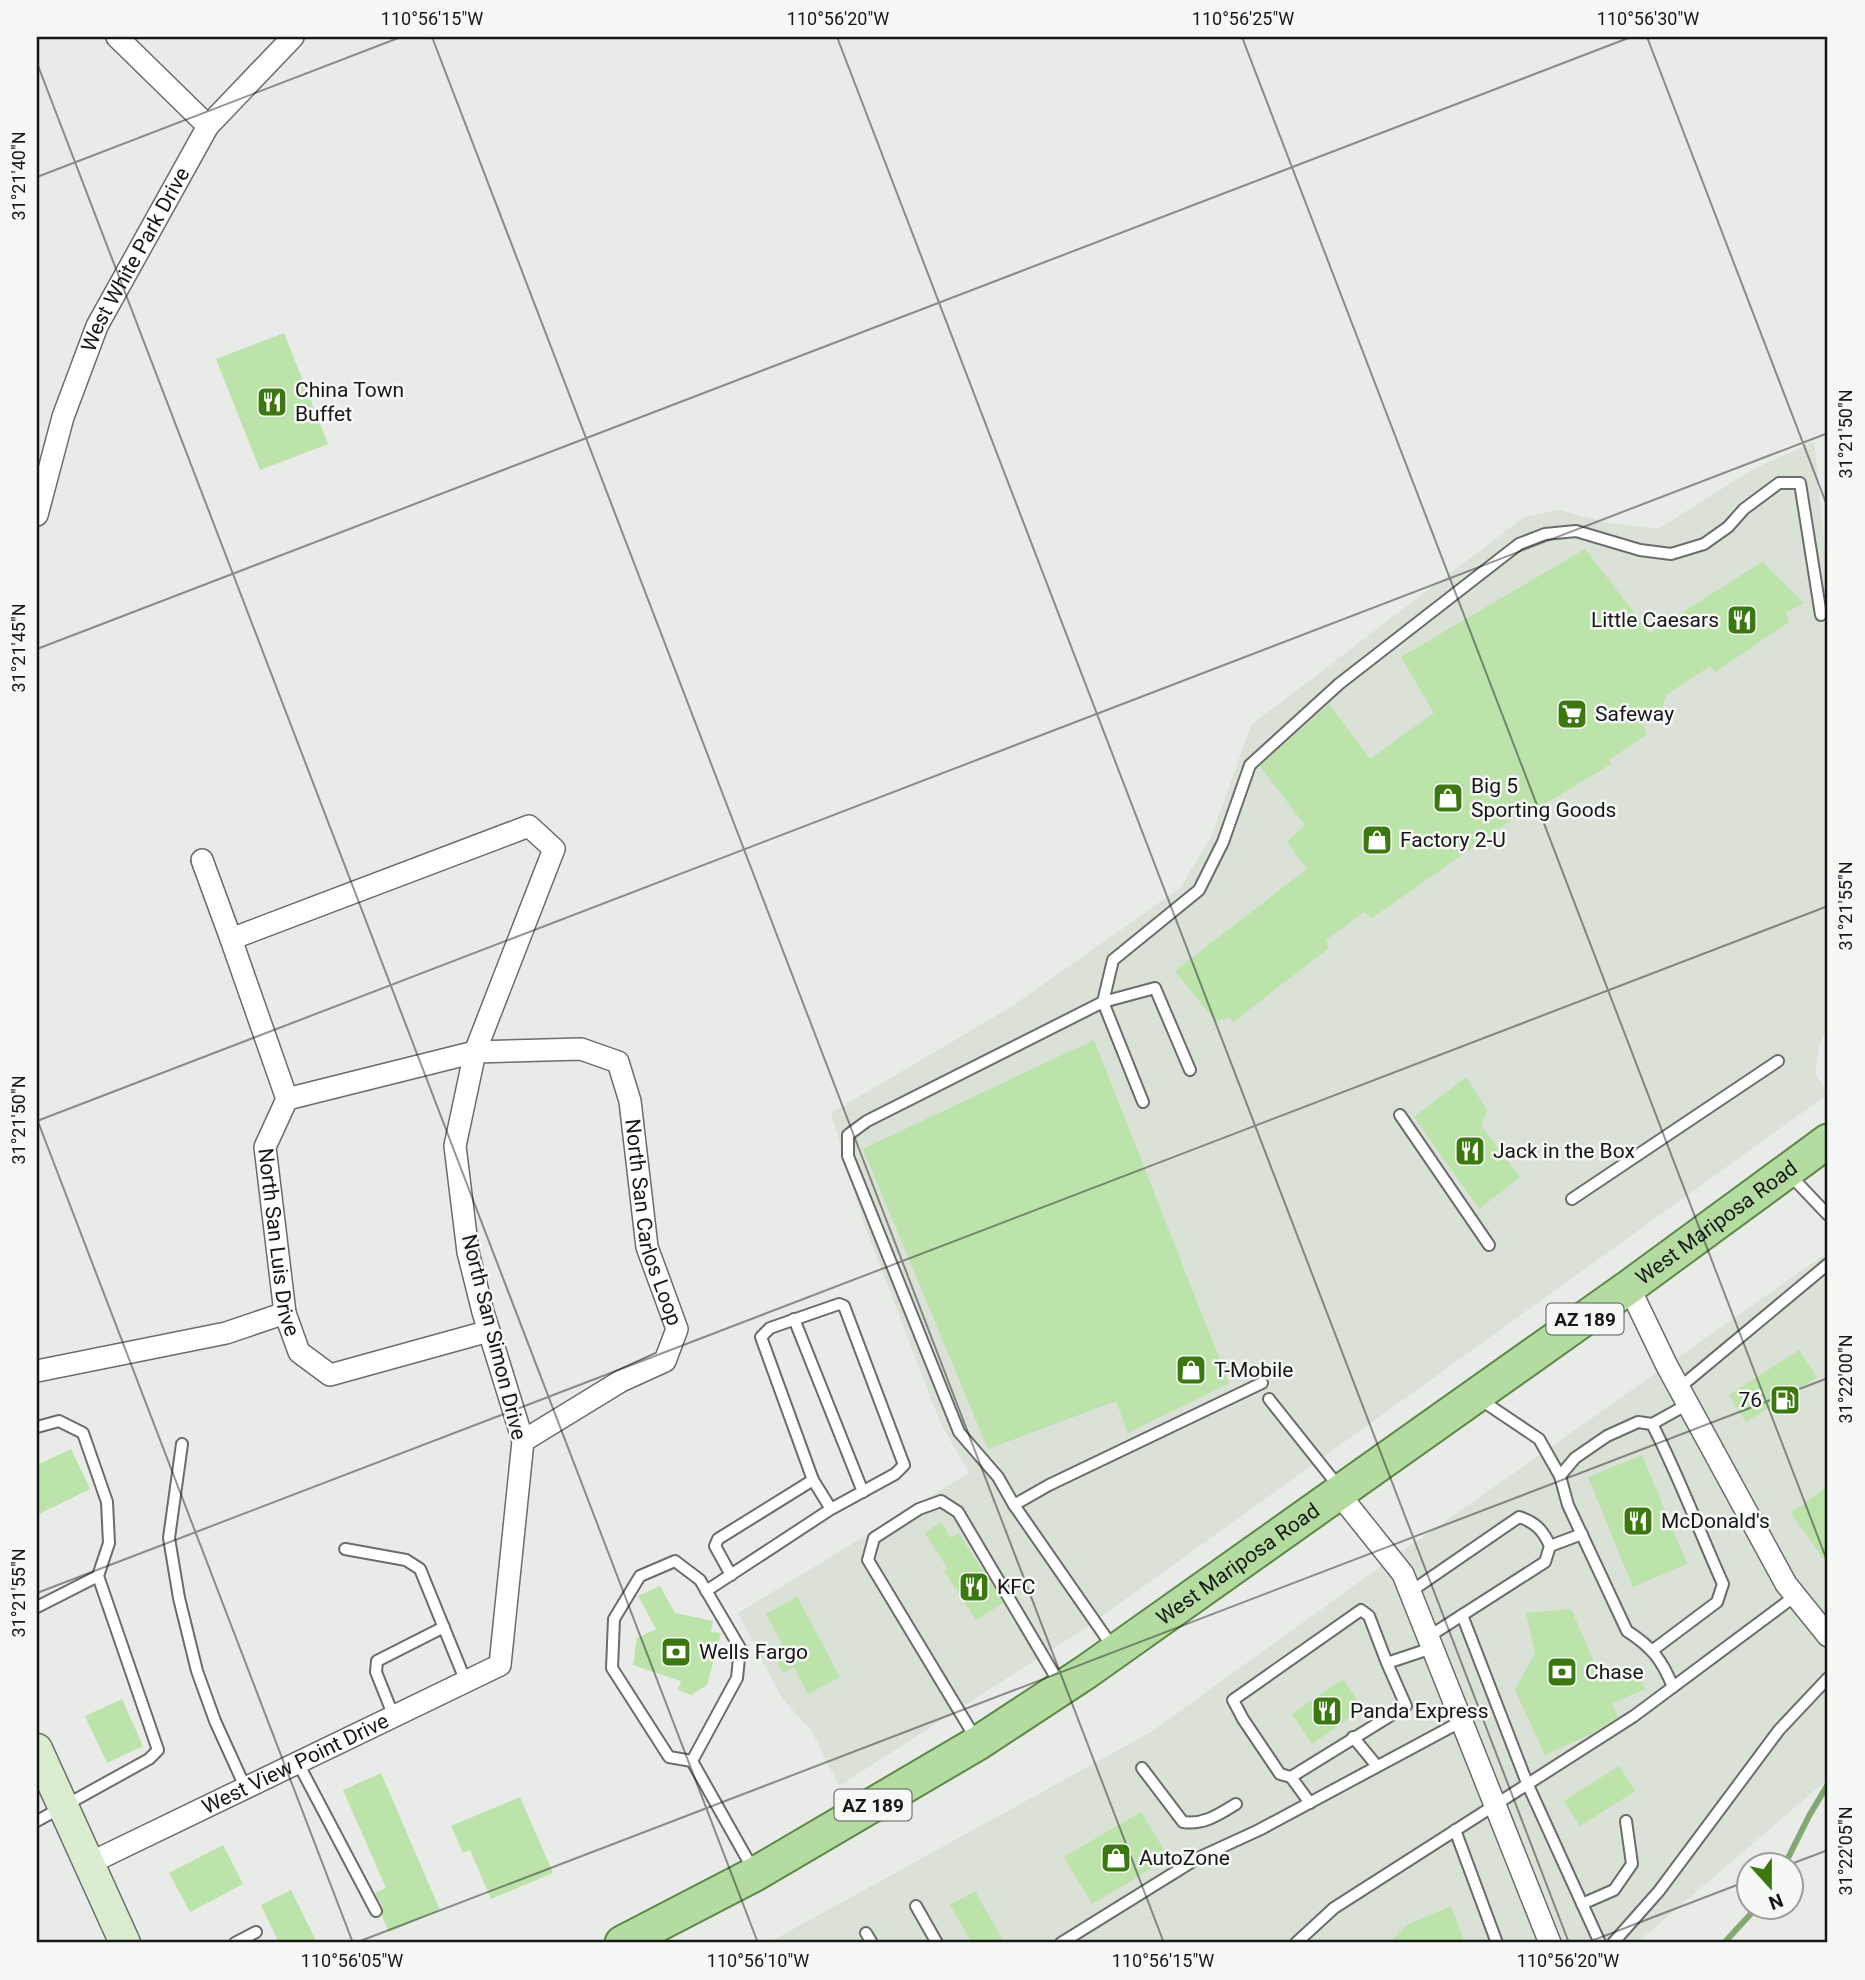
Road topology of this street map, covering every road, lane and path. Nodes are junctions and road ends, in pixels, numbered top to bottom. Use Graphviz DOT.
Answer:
graph roads {
  1 [pos="117,37"];
  2 [pos="293,37"];
  3 [pos="208,127"];
  4 [pos="37,515"];
  5 [pos="1821,615"];
  6 [pos="202,860"];
  7 [pos="231,939"];
  8 [pos="1102,1002"];
  9 [pos="475,1052"];
  10 [pos="1778,1061"];
  11 [pos="1190,1070"];
  12 [pos="287,1100"];
  13 [pos="1143,1102"];
  14 [pos="1401,1115"];
  15 [pos="1828,1141"];
  16 [pos="1786,1172"];
  17 [pos="1572,1199"];
  18 [pos="1828,1215"];
  19 [pos="1489,1245"];
  20 [pos="1828,1264"];
  21 [pos="1629,1287"];
  22 [pos="285,1313"];
  23 [pos="794,1319"];
  24 [pos="489,1331"];
  25 [pos="37,1371"];
  26 [pos="1262,1383"];
  27 [pos="1684,1396"];
  28 [pos="1475,1397"];
  29 [pos="1269,1399"];
  30 [pos="1652,1424"];
  31 [pos="37,1427"];
  32 [pos="523,1441"];
  33 [pos="182,1444"];
  34 [pos="1560,1476"];
  35 [pos="813,1480"];
  36 [pos="863,1492"];
  37 [pos="1341,1493"];
  38 [pos="1014,1505"];
  39 [pos="831,1509"];
  40 [pos="1582,1534"];
  41 [pos="1550,1546"];
  42 [pos="345,1549"];
  43 [pos="731,1575"];
  44 [pos="98,1576"];
  45 [pos="706,1591"];
  46 [pos="1410,1592"];
  47 [pos="1795,1596"];
  48 [pos="37,1607"];
  49 [pos="1462,1615"];
  50 [pos="1825,1626"];
  51 [pos="444,1627"];
  52 [pos="1430,1642"];
  53 [pos="1653,1650"];
  54 [pos="1115,1651"];
  55 [pos="1387,1663"];
  56 [pos="500,1665"];
  57 [pos="1828,1678"];
  58 [pos="466,1682"];
  59 [pos="1673,1687"];
  60 [pos="1062,1688"];
  61 [pos="394,1717"];
  62 [pos="1462,1721"];
  63 [pos="1353,1737"];
  64 [pos="978,1743"];
  65 [pos="37,1749"];
  66 [pos="692,1761"];
  67 [pos="298,1763"];
  68 [pos="1377,1766"];
  69 [pos="1142,1768"];
  70 [pos="1290,1777"];
  71 [pos="1527,1783"];
  72 [pos="246,1789"];
  73 [pos="1310,1803"];
  74 [pos="1236,1804"];
  75 [pos="1495,1804"];
  76 [pos="64,1808"];
  77 [pos="37,1821"];
  78 [pos="1626,1821"];
  79 [pos="1455,1830"];
  80 [pos="90,1863"];
  81 [pos="755,1874"];
  82 [pos="1582,1904"];
  83 [pos="916,1906"];
  84 [pos="376,1911"];
  85 [pos="256,1932"];
  86 [pos="125,1943"];
  87 [pos="235,1943"];
  88 [pos="622,1943"];
  89 [pos="937,1943"];
  90 [pos="1060,1943"];
  91 [pos="1296,1943"];
  92 [pos="1497,1943"];
  93 [pos="1550,1943"];
  94 [pos="1600,1943"];
  95 [pos="1612,1943"];
  1 -- 3 [label="street"];
  2 -- 3 [label="street, West White Park Drive"];
  3 -- 4 [label="street, West White Park Drive"];
  5 -- 8 [label="lane"];
  6 -- 7 [label="street"];
  7 -- 9 [label="street, North San Simon Drive"];
  7 -- 12 [label="street"];
  8 -- 11 [label="lane"];
  8 -- 13 [label="lane"];
  8 -- 38 [label="lane"];
  9 -- 12 [label="street"];
  9 -- 24 [label="street, North San Simon Drive"];
  9 -- 32 [label="street, North San Carlos Loop"];
  10 -- 17 [label="lane"];
  12 -- 22 [label="street, North San Luis Drive"];
  14 -- 19 [label="lane"];
  15 -- 16 [label="main road, West Mariposa Road / AZ 189"];
  16 -- 18 [label="lane"];
  16 -- 21 [label="main road, West Mariposa Road / AZ 189"];
  20 -- 27 [label="lane"];
  21 -- 27 [label="street"];
  21 -- 28 [label="main road, West Mariposa Road / AZ 189"];
  22 -- 24 [label="street, North San Luis Drive"];
  22 -- 25 [label="street"];
  23 -- 35 [label="lane"];
  23 -- 36 [label="lane"];
  23 -- 36 [label="lane"];
  24 -- 32 [label="street, North San Simon Drive"];
  26 -- 38 [label="lane"];
  27 -- 30 [label="lane"];
  27 -- 47 [label="street"];
  28 -- 34 [label="lane"];
  28 -- 37 [label="main road, West Mariposa Road / AZ 189"];
  29 -- 37 [label="lane"];
  30 -- 34 [label="lane"];
  30 -- 53 [label="lane"];
  31 -- 44 [label="lane"];
  32 -- 56 [label="street, North San Simon Drive"];
  33 -- 72 [label="lane"];
  34 -- 40 [label="lane"];
  35 -- 39 [label="lane"];
  35 -- 43 [label="lane"];
  36 -- 39 [label="lane"];
  37 -- 46 [label="street"];
  37 -- 54 [label="main road, West Mariposa Road / AZ 189"];
  38 -- 54 [label="lane"];
  39 -- 43 [label="lane"];
  40 -- 41 [label="lane"];
  40 -- 53 [label="lane"];
  41 -- 46 [label="lane"];
  41 -- 49 [label="lane"];
  42 -- 51 [label="lane"];
  43 -- 45 [label="lane"];
  44 -- 48 [label="lane"];
  44 -- 76 [label="lane"];
  45 -- 66 [label="lane"];
  45 -- 66 [label="lane"];
  46 -- 52 [label="street"];
  47 -- 50 [label="street"];
  47 -- 59 [label="lane"];
  49 -- 52 [label="lane"];
  49 -- 71 [label="lane"];
  51 -- 58 [label="lane"];
  51 -- 61 [label="lane"];
  52 -- 55 [label="lane"];
  52 -- 62 [label="street"];
  53 -- 59 [label="lane"];
  54 -- 60 [label="main road, West Mariposa Road / AZ 189"];
  55 -- 63 [label="lane"];
  55 -- 70 [label="lane"];
  56 -- 58 [label="street, West View Point Drive"];
  57 -- 95 [label="lane"];
  58 -- 61 [label="street, West View Point Drive"];
  59 -- 71 [label="lane"];
  60 -- 64 [label="main road, West Mariposa Road / AZ 189"];
  60 -- 64 [label="lane"];
  61 -- 67 [label="street, West View Point Drive"];
  62 -- 68 [label="lane"];
  62 -- 75 [label="street"];
  63 -- 68 [label="lane"];
  63 -- 70 [label="lane"];
  64 -- 81 [label="main road, West Mariposa Road / AZ 189"];
  65 -- 76 [label="street"];
  66 -- 81 [label="lane"];
  67 -- 72 [label="street, West View Point Drive"];
  67 -- 84 [label="lane"];
  68 -- 73 [label="lane"];
  69 -- 74 [label="lane"];
  70 -- 73 [label="lane"];
  71 -- 75 [label="lane"];
  71 -- 82 [label="lane"];
  72 -- 80 [label="street, West View Point Drive"];
  73 -- 90 [label="lane"];
  75 -- 79 [label="lane"];
  75 -- 93 [label="street"];
  76 -- 77 [label="lane"];
  76 -- 80 [label="street"];
  78 -- 82 [label="lane"];
  79 -- 91 [label="lane"];
  79 -- 92 [label="lane"];
  80 -- 86 [label="street"];
  81 -- 88 [label="main road, West Mariposa Road / AZ 189"];
  82 -- 94 [label="lane"];
  83 -- 89 [label="lane"];
  85 -- 87 [label="lane"];
}
